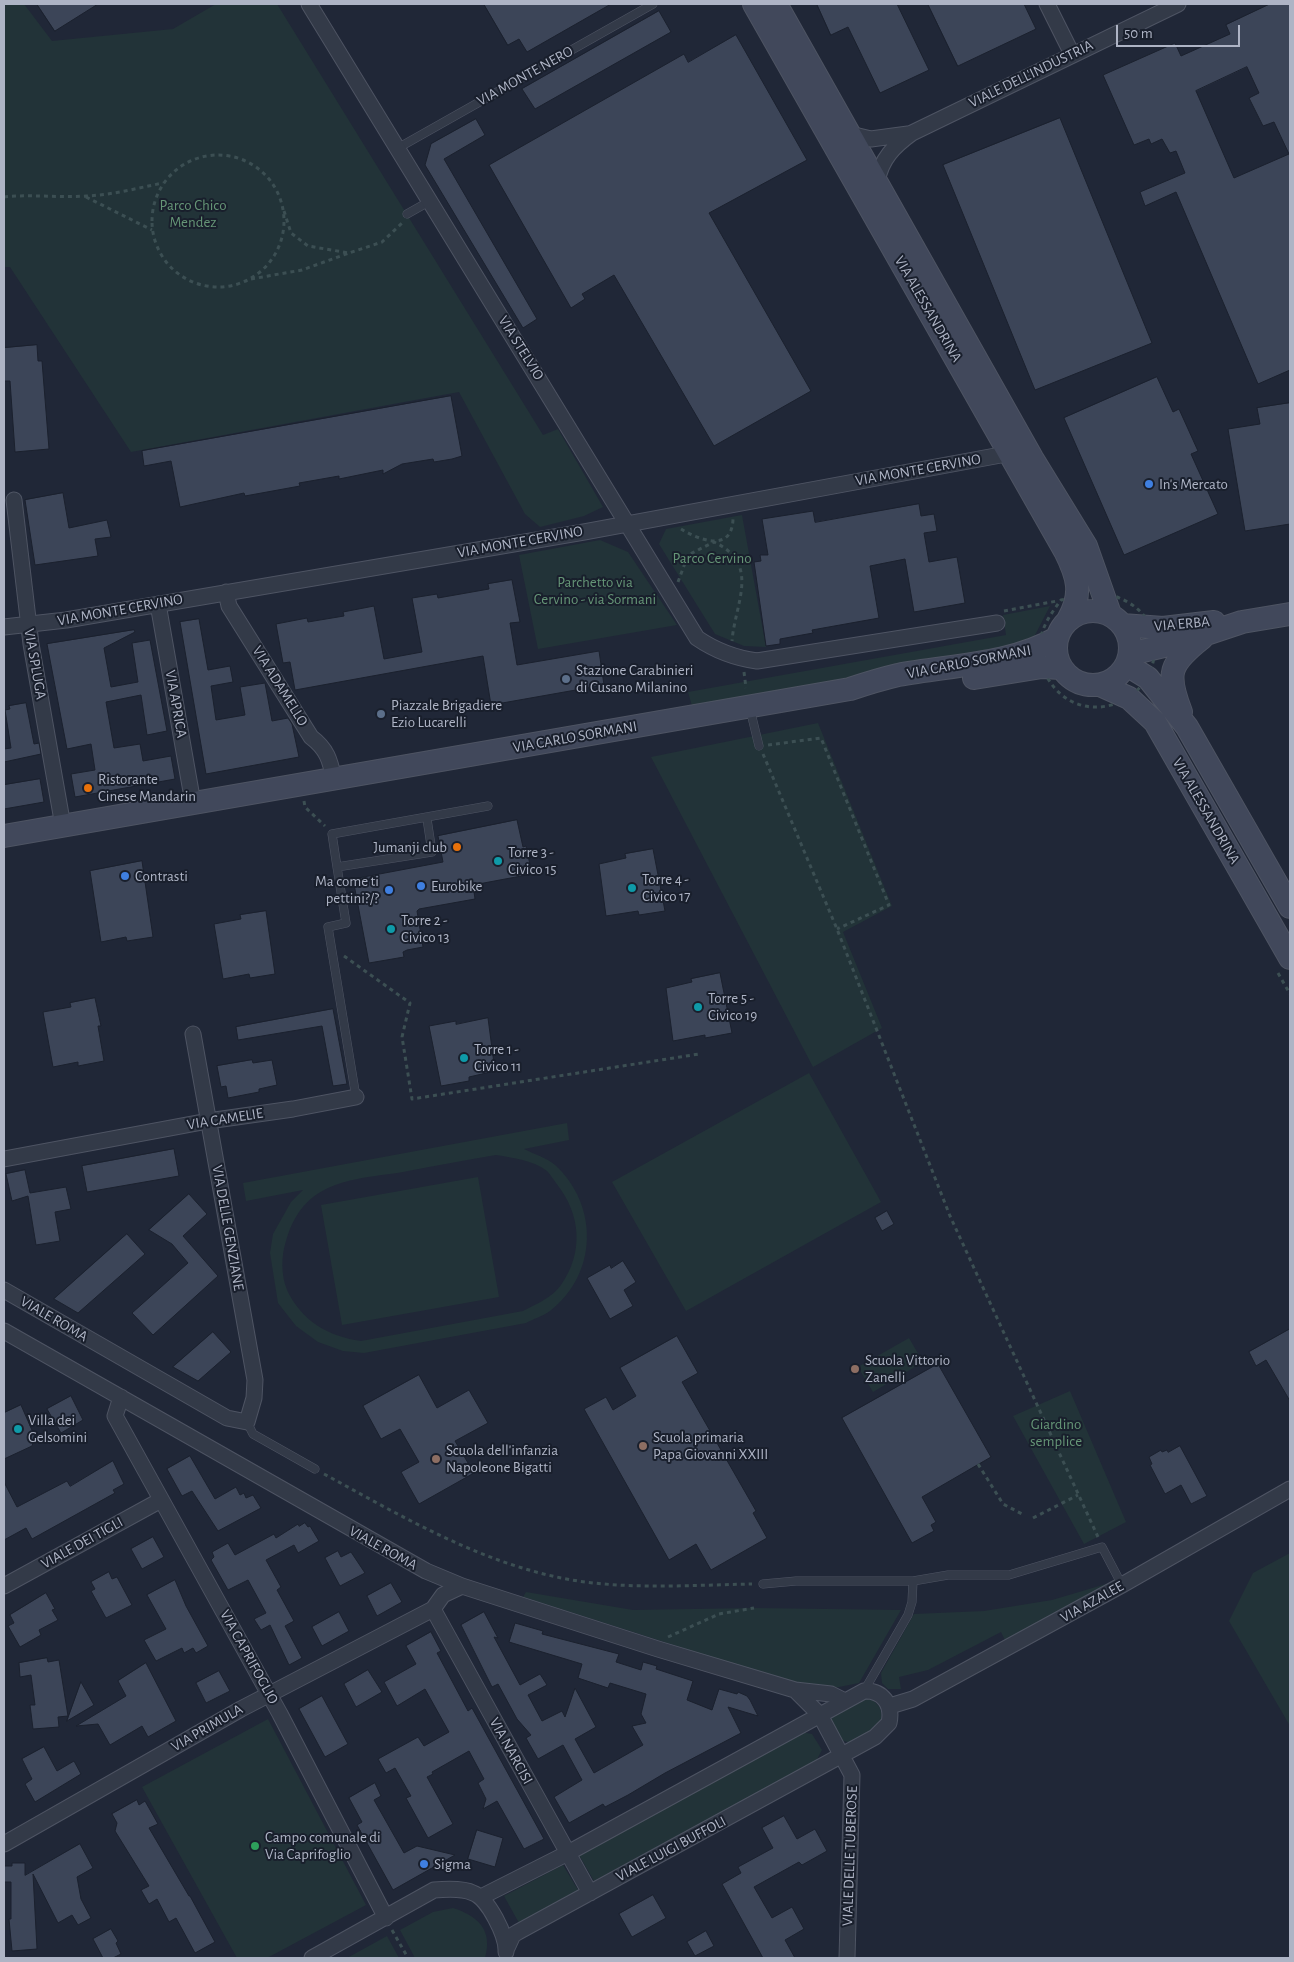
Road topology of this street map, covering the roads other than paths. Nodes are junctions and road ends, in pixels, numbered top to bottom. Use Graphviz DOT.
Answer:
graph roads {
  1 [pos="309,4"];
  2 [pos="652,4"];
  3 [pos="754,4"];
  4 [pos="776,4"];
  5 [pos="1047,4"];
  6 [pos="1178,4"];
  7 [pos="1072,54"];
  8 [pos="912,132"];
  9 [pos="850,134"];
  10 [pos="398,148"];
  11 [pos="877,182"];
  12 [pos="430,201"];
  13 [pos="407,214"];
  14 [pos="1009,453"];
  15 [pos="1032,458"];
  16 [pos="14,500"];
  17 [pos="626,523"];
  18 [pos="226,592"];
  19 [pos="158,604"];
  20 [pos="1290,614"];
  21 [pos="1116,619"];
  22 [pos="1242,622"];
  23 [pos="997,623"];
  24 [pos="28,625"];
  25 [pos="4,627"];
  26 [pos="1058,634"];
  27 [pos="1208,634"];
  28 [pos="1153,637"];
  29 [pos="1128,659"];
  30 [pos="1100,685"];
  31 [pos="749,706"];
  32 [pos="1187,727"];
  33 [pos="759,746"];
  34 [pos="334,779"];
  35 [pos="193,803"];
  36 [pos="488,806"];
  37 [pos="427,819"];
  38 [pos="63,826"];
  39 [pos="4,836"];
  40 [pos="337,868"];
  41 [pos="1290,907"];
  42 [pos="1290,958"];
  43 [pos="193,1034"];
  44 [pos="356,1097"];
  45 [pos="208,1121"];
  46 [pos="4,1159"];
  47 [pos="4,1290"];
  48 [pos="4,1331"];
  49 [pos="121,1397"];
  50 [pos="247,1422"];
  51 [pos="315,1469"];
  52 [pos="1290,1489"];
  53 [pos="161,1500"];
  54 [pos="913,1581"];
  55 [pos="763,1584"];
  56 [pos="1122,1585"];
  57 [pos="4,1586"];
  58 [pos="462,1586"];
  59 [pos="433,1609"];
  60 [pos="795,1690"];
  61 [pos="864,1691"];
  62 [pos="270,1694"];
  63 [pos="845,1701"];
  64 [pos="890,1706"];
  65 [pos="820,1715"];
  66 [pos="842,1756"];
  67 [pos="4,1844"];
  68 [pos="568,1853"];
  69 [pos="590,1893"];
  70 [pos="481,1897"];
  71 [pos="389,1924"];
  72 [pos="506,1953"];
  73 [pos="312,1958"];
  74 [pos="847,1958"];
  1 -- 10 [label="street, VIA STELVIO"];
  2 -- 10 [label="lane, VIA MONTE NERO"];
  3 -- 14 [label="street, VIA ALESSANDRINA"];
  4 -- 9 [label="street, VIA ALESSANDRINA"];
  5 -- 7 [label="street"];
  6 -- 7 [label="street, VIALE DELL'INDUSTRIA"];
  7 -- 8 [label="street, VIALE DELL'INDUSTRIA"];
  8 -- 9 [label="street, VIALE DELL'INDUSTRIA"];
  8 -- 11 [label="street, VIALE DELL'INDUSTRIA"];
  9 -- 11 [label="street, VIA ALESSANDRINA"];
  10 -- 12 [label="street, VIA STELVIO"];
  11 -- 15 [label="street, VIA ALESSANDRINA"];
  12 -- 13 [label="lane"];
  12 -- 17 [label="street, VIA STELVIO"];
  14 -- 15 [label="street, VIA MONTE CERVINO"];
  14 -- 17 [label="street, VIA MONTE CERVINO"];
  14 -- 26 [label="street, VIA ALESSANDRINA"];
  15 -- 21 [label="street, VIA ALESSANDRINA"];
  16 -- 24 [label="street, VIA SPLUGA"];
  17 -- 18 [label="street, VIA MONTE CERVINO"];
  17 -- 23 [label="street, VIA STELVIO"];
  18 -- 19 [label="street, VIA MONTE CERVINO"];
  18 -- 34 [label="street, VIA ADAMELLO"];
  19 -- 24 [label="street, VIA MONTE CERVINO"];
  19 -- 35 [label="street, VIA APRICA"];
  20 -- 22 [label="street, VIA ERBA"];
  21 -- 26 [label="street"];
  21 -- 28 [label="street, VIA ERBA"];
  21 -- 29 [label="street"];
  22 -- 27 [label="street, VIA ERBA"];
  22 -- 28 [label="street, VIA ERBA"];
  24 -- 25 [label="street, VIA MONTE CERVINO"];
  24 -- 38 [label="street, VIA SPLUGA"];
  26 -- 30 [label="street"];
  26 -- 31 [label="street, VIA CARLO SORMANI"];
  27 -- 28 [label="street, VIA ERBA"];
  27 -- 32 [label="street"];
  28 -- 29 [label="street, VIA ERBA"];
  29 -- 30 [label="street"];
  29 -- 32 [label="street, VIA ALESSANDRINA"];
  30 -- 42 [label="street, VIA ALESSANDRINA"];
  31 -- 33 [label="lane"];
  31 -- 34 [label="street, VIA CARLO SORMANI"];
  32 -- 41 [label="street, VIA ALESSANDRINA"];
  34 -- 35 [label="street, VIA CARLO SORMANI"];
  35 -- 38 [label="street, VIA CARLO SORMANI"];
  36 -- 37 [label="lane"];
  37 -- 40 [label="lane"];
  37 -- 40 [label="lane"];
  38 -- 39 [label="street, VIA CARLO SORMANI"];
  40 -- 44 [label="lane, VIA CAMELIE"];
  43 -- 45 [label="street, VIA DELLE GENZIANE"];
  44 -- 45 [label="street, VIA CAMELIE"];
  45 -- 46 [label="street, VIA CAMELIE"];
  45 -- 50 [label="street, VIA DELLE GENZIANE"];
  47 -- 50 [label="street, VIALE ROMA"];
  48 -- 49 [label="street, VIALE ROMA"];
  49 -- 53 [label="street, VIA CAPRIFOGLIO"];
  49 -- 58 [label="street, VIALE ROMA"];
  50 -- 51 [label="lane"];
  52 -- 56 [label="street, VIA AZALEE"];
  53 -- 57 [label="street, VIALE DEI TIGLI"];
  53 -- 62 [label="street, VIA CAPRIFOGLIO"];
  54 -- 55 [label="lane"];
  54 -- 56 [label="lane"];
  54 -- 61 [label="lane"];
  56 -- 64 [label="street, VIA AZALEE"];
  58 -- 59 [label="street, VIA PRIMULA"];
  58 -- 60 [label="street, VIALE ROMA"];
  59 -- 62 [label="street, VIA PRIMULA"];
  59 -- 68 [label="street, VIA NARCISI"];
  60 -- 63 [label="street, VIALE ROMA"];
  60 -- 65 [label="street, VIALE ROMA"];
  61 -- 63 [label="street"];
  61 -- 64 [label="street"];
  62 -- 67 [label="street, VIA PRIMULA"];
  62 -- 71 [label="street, VIA CAPRIFOGLIO"];
  63 -- 65 [label="street"];
  64 -- 66 [label="street, VIALE LUIGI BUFFOLI"];
  65 -- 66 [label="street, VIALE DELLE TUBEROSE"];
  65 -- 68 [label="street"];
  66 -- 69 [label="street, VIALE LUIGI BUFFOLI"];
  66 -- 74 [label="street, VIALE DELLE TUBEROSE"];
  68 -- 69 [label="street, VIA NARCISI"];
  68 -- 70 [label="street"];
  69 -- 72 [label="street, VIALE LUIGI BUFFOLI"];
  70 -- 71 [label="street"];
  70 -- 72 [label="street, VIALE LUIGI BUFFOLI"];
  71 -- 73 [label="street"];
}
